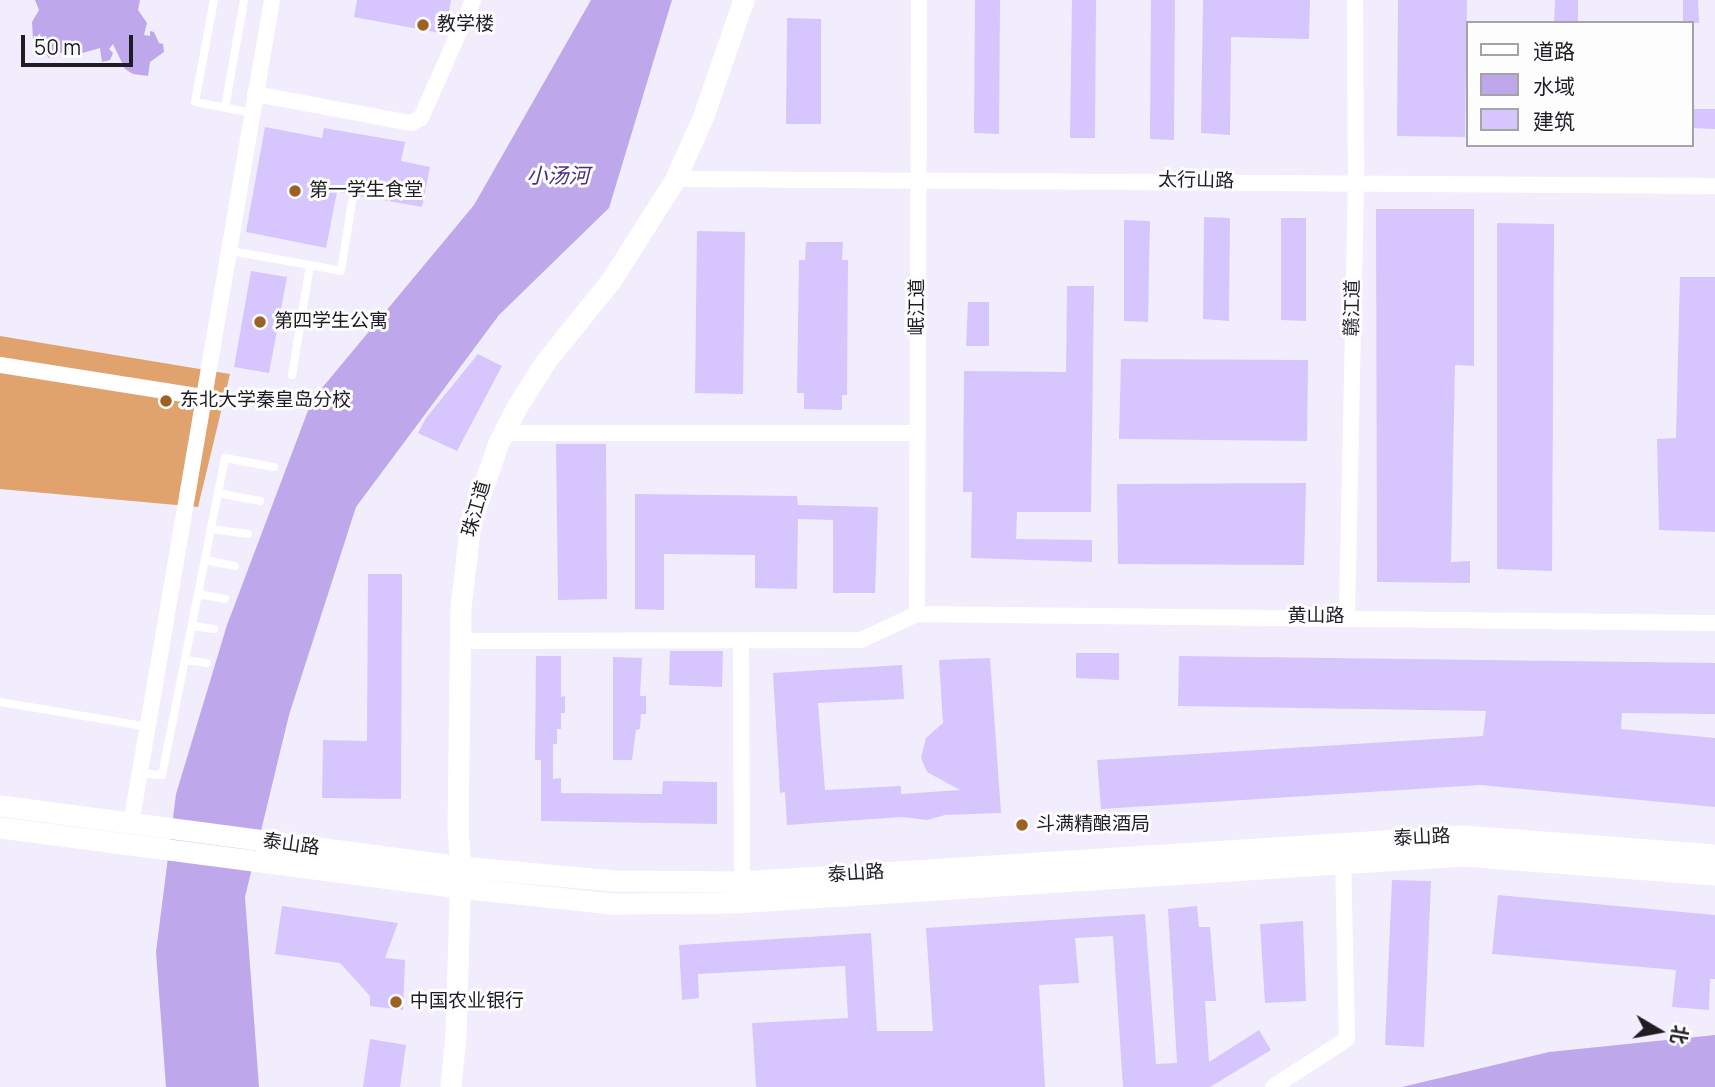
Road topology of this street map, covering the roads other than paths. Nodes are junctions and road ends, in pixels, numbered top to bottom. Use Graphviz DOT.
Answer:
graph roads {
  1 [pos="214,0"];
  2 [pos="244,0"];
  3 [pos="272,0"];
  4 [pos="473,0"];
  5 [pos="744,0"];
  6 [pos="919,0"];
  7 [pos="1355,0"];
  8 [pos="256,94"];
  9 [pos="225,108"];
  10 [pos="252,113"];
  11 [pos="918,178"];
  12 [pos="676,179"];
  13 [pos="1356,183"];
  14 [pos="1715,186"];
  15 [pos="352,202"];
  16 [pos="230,251"];
  17 [pos="310,265"];
  18 [pos="0,365"];
  19 [pos="292,375"];
  20 [pos="203,397"];
  21 [pos="505,433"];
  22 [pos="918,433"];
  23 [pos="274,467"];
  24 [pos="218,493"];
  25 [pos="260,501"];
  26 [pos="211,529"];
  27 [pos="248,534"];
  28 [pos="205,560"];
  29 [pos="235,566"];
  30 [pos="198,594"];
  31 [pos="225,599"];
  32 [pos="917,614"];
  33 [pos="1348,617"];
  34 [pos="1715,623"];
  35 [pos="192,626"];
  36 [pos="214,629"];
  37 [pos="741,641"];
  38 [pos="460,642"];
  39 [pos="185,660"];
  40 [pos="207,663"];
  41 [pos="0,702"];
  42 [pos="149,727"];
  43 [pos="141,773"];
  44 [pos="0,806"];
  45 [pos="131,824"];
  46 [pos="0,828"];
  47 [pos="1343,842"];
  48 [pos="1715,855"];
  49 [pos="1343,864"];
  50 [pos="1715,875"];
  51 [pos="461,878"];
  52 [pos="742,882"];
  53 [pos="451,1087"];
  54 [pos="1273,1087"];
  1 -- 9 [label="lane"];
  2 -- 9 [label="lane"];
  3 -- 8 [label="street"];
  4 -- 8 [label="street"];
  5 -- 12 [label="street, 珠江道"];
  6 -- 11 [label="street, 岷江道"];
  7 -- 13 [label="street, 赣江道"];
  8 -- 10 [label="street"];
  9 -- 10 [label="lane"];
  10 -- 16 [label="street"];
  11 -- 12 [label="street, 太行山路"];
  11 -- 13 [label="street, 太行山路"];
  11 -- 22 [label="street, 岷江道"];
  12 -- 21 [label="street, 珠江道"];
  13 -- 14 [label="street, 太行山路"];
  13 -- 33 [label="street, 赣江道"];
  15 -- 17 [label="lane"];
  16 -- 17 [label="lane"];
  16 -- 20 [label="street"];
  17 -- 19 [label="lane"];
  18 -- 20 [label="street"];
  20 -- 42 [label="street"];
  21 -- 22 [label="street"];
  21 -- 38 [label="street, 珠江道"];
  22 -- 32 [label="street, 岷江道"];
  23 -- 24 [label="lane"];
  24 -- 25 [label="lane"];
  24 -- 26 [label="lane"];
  26 -- 27 [label="lane"];
  26 -- 28 [label="lane"];
  28 -- 29 [label="lane"];
  28 -- 30 [label="lane"];
  30 -- 31 [label="lane"];
  30 -- 35 [label="lane"];
  32 -- 33 [label="street, 黄山路"];
  32 -- 37 [label="street"];
  33 -- 34 [label="street, 黄山路"];
  35 -- 36 [label="lane"];
  35 -- 39 [label="lane"];
  37 -- 38 [label="street"];
  37 -- 52 [label="street"];
  38 -- 51 [label="street, 珠江道"];
  39 -- 40 [label="lane"];
  39 -- 43 [label="lane"];
  41 -- 42 [label="lane"];
  42 -- 43 [label="street"];
  43 -- 45 [label="street"];
  44 -- 45 [label="street, 泰山路"];
  45 -- 51 [label="street, 泰山路"];
  46 -- 51 [label="street"];
  47 -- 48 [label="street, 泰山路"];
  47 -- 49 [label="street"];
  47 -- 52 [label="street, 泰山路"];
  49 -- 50 [label="street"];
  49 -- 51 [label="street"];
  49 -- 54 [label="street"];
  51 -- 52 [label="street, 泰山路"];
  51 -- 53 [label="street, 珠江道"];
}
